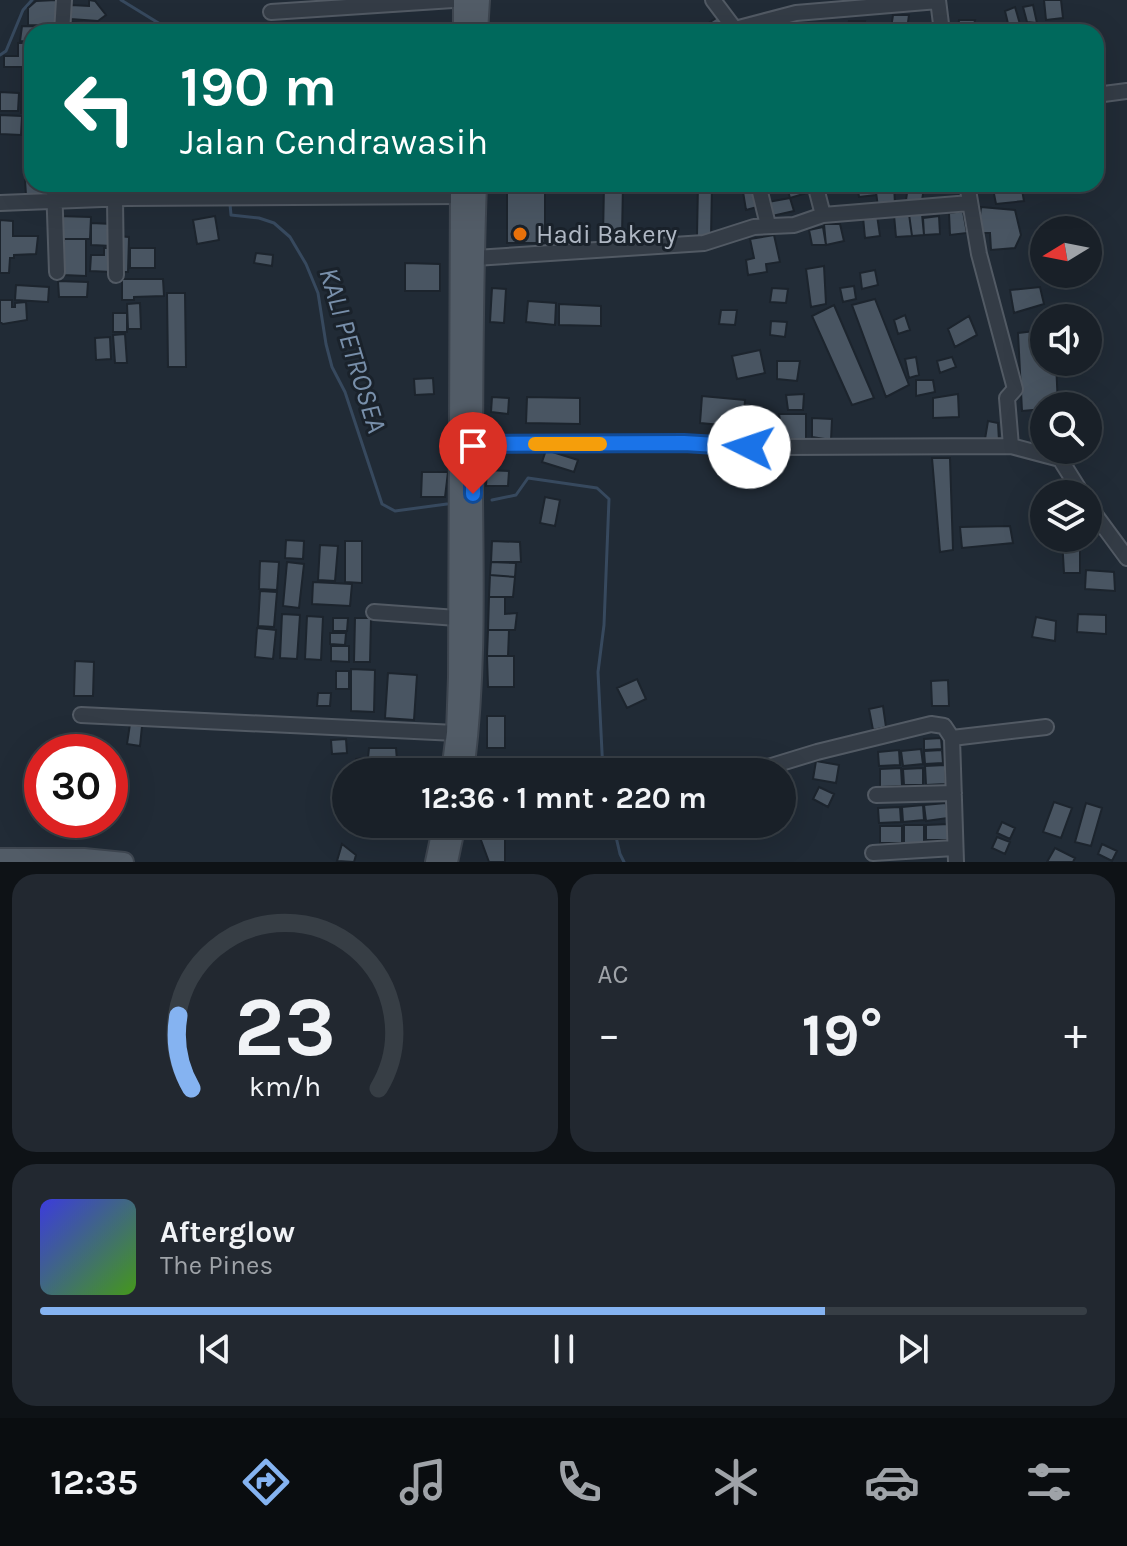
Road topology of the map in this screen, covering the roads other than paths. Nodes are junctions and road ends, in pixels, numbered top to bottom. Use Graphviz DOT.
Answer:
graph roads {
  1 [pos="64,0"];
  2 [pos="453,0"];
  3 [pos="463,0"];
  4 [pos="480,0"];
  5 [pos="713,0"];
  6 [pos="938,1"];
  7 [pos="878,4"];
  8 [pos="271,12"];
  9 [pos="62,24"];
  10 [pos="463,24"];
  11 [pos="478,24"];
  12 [pos="731,24"];
  13 [pos="757,24"];
  14 [pos="941,24"];
  15 [pos="1127,91"];
  16 [pos="1104,94"];
  17 [pos="54,192"];
  18 [pos="292,192"];
  19 [pos="460,192"];
  20 [pos="477,192"];
  21 [pos="760,192"];
  22 [pos="817,192"];
  23 [pos="968,192"];
  24 [pos="124,194"];
  25 [pos="54,201"];
  26 [pos="0,203"];
  27 [pos="970,203"];
  28 [pos="823,215"];
  29 [pos="768,225"];
  30 [pos="475,258"];
  31 [pos="57,272"];
  32 [pos="116,275"];
  33 [pos="473,444"];
  34 [pos="1011,446"];
  35 [pos="1073,480"];
  36 [pos="1102,524"];
  37 [pos="1127,558"];
  38 [pos="374,612"];
  39 [pos="457,618"];
  40 [pos="81,715"];
  41 [pos="1046,727"];
  42 [pos="456,733"];
  43 [pos="952,738"];
  44 [pos="453,758"];
  45 [pos="465,758"];
  46 [pos="796,758"];
  47 [pos="954,793"];
  48 [pos="876,795"];
  49 [pos="446,838"];
  50 [pos="450,838"];
  51 [pos="873,853"];
  52 [pos="0,858"];
  53 [pos="955,858"];
  54 [pos="124,862"];
  55 [pos="435,862"];
  56 [pos="448,862"];
  1 -- 9 [label="street"];
  2 -- 8 [label="street"];
  3 -- 10 [label="main road"];
  4 -- 11 [label="main road"];
  5 -- 12 [label="street"];
  6 -- 7 [label="street"];
  6 -- 14 [label="street"];
  7 -- 13 [label="street"];
  15 -- 16 [label="street"];
  17 -- 25 [label="street"];
  18 -- 24 [label="street"];
  19 -- 39 [label="main road"];
  20 -- 30 [label="main road"];
  21 -- 29 [label="street"];
  22 -- 28 [label="street"];
  23 -- 27 [label="street"];
  24 -- 25 [label="street"];
  24 -- 32 [label="street"];
  25 -- 26 [label="street"];
  25 -- 31 [label="street"];
  27 -- 28 [label="street"];
  27 -- 34 [label="street"];
  28 -- 29 [label="street"];
  29 -- 30 [label="street"];
  30 -- 33 [label="main road"];
  33 -- 34 [label="street"];
  33 -- 45 [label="main road"];
  34 -- 35 [label="street"];
  36 -- 37 [label="street"];
  38 -- 39 [label="street"];
  39 -- 42 [label="main road"];
  40 -- 42 [label="street"];
  41 -- 43 [label="street"];
  42 -- 44 [label="main road"];
  43 -- 46 [label="street"];
  43 -- 47 [label="street"];
  47 -- 48 [label="street"];
  47 -- 53 [label="street"];
  49 -- 55 [label="main road"];
  50 -- 56 [label="main road"];
  51 -- 53 [label="street"];
  52 -- 54 [label="main road"];
}
